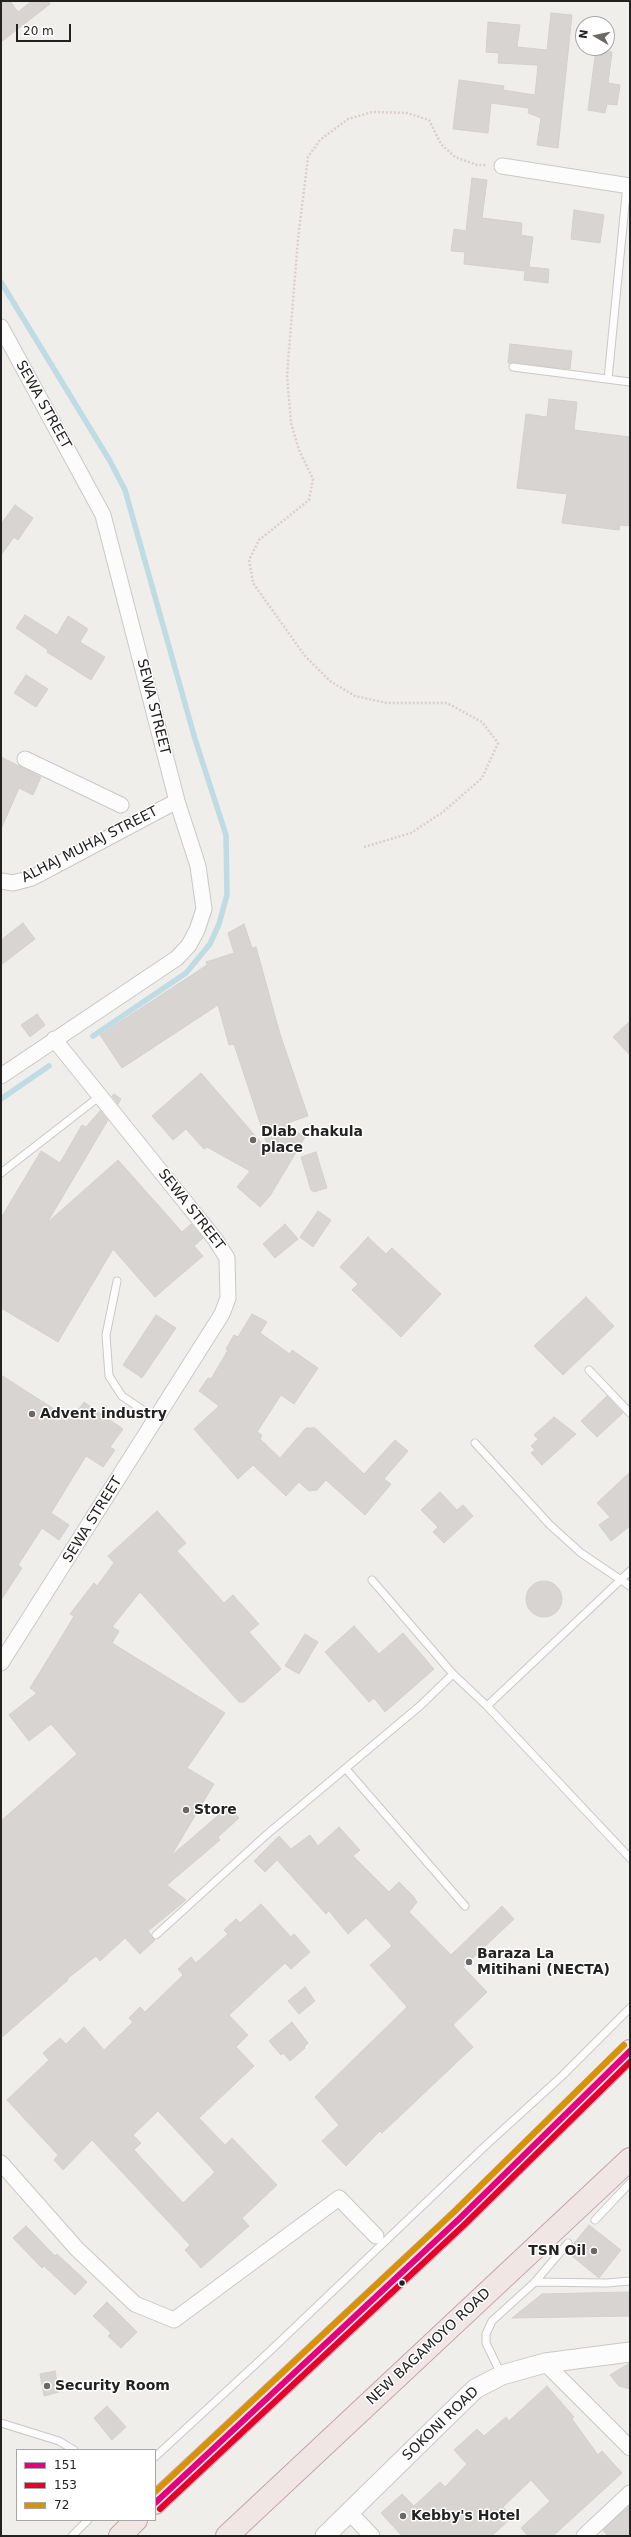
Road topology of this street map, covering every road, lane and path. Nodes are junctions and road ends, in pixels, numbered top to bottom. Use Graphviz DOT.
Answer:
graph roads {
  1 [pos="502,166"];
  2 [pos="628,186"];
  3 [pos="1,328"];
  4 [pos="513,367"];
  5 [pos="608,379"];
  6 [pos="630,382"];
  7 [pos="25,759"];
  8 [pos="177,801"];
  9 [pos="121,805"];
  10 [pos="364,847"];
  11 [pos="1,881"];
  12 [pos="54,1039"];
  13 [pos="1,1076"];
  14 [pos="100,1096"];
  15 [pos="1,1173"];
  16 [pos="117,1281"];
  17 [pos="589,1370"];
  18 [pos="630,1413"];
  19 [pos="156,1419"];
  20 [pos="475,1443"];
  21 [pos="630,1571"];
  22 [pos="372,1580"];
  23 [pos="621,1580"];
  24 [pos="630,1586"];
  25 [pos="2,1660"];
  26 [pos="453,1674"];
  27 [pos="487,1706"];
  28 [pos="346,1769"];
  29 [pos="630,1858"];
  30 [pos="465,1906"];
  31 [pos="156,1935"];
  32 [pos="630,2008"];
  33 [pos="630,2051"];
  34 [pos="630,2159"];
  35 [pos="1,2163"];
  36 [pos="630,2183"];
  37 [pos="595,2220"];
  38 [pos="376,2236"];
  39 [pos="568,2243"];
  40 [pos="630,2281"];
  41 [pos="536,2282"];
  42 [pos="630,2352"];
  43 [pos="546,2363"];
  44 [pos="502,2375"];
  45 [pos="1,2423"];
  46 [pos="630,2448"];
  47 [pos="72,2449"];
  48 [pos="156,2456"];
  49 [pos="630,2493"];
  50 [pos="156,2502"];
  51 [pos="350,2513"];
  52 [pos="87,2521"];
  53 [pos="135,2521"];
  54 [pos="72,2536"];
  55 [pos="120,2536"];
  56 [pos="227,2536"];
  57 [pos="325,2536"];
  58 [pos="372,2536"];
  59 [pos="584,2536"];
  1 -- 2 [label="street"];
  1 -- 10 [label="path"];
  2 -- 5 [label="lane"];
  3 -- 8 [label="street, SEWA STREET"];
  4 -- 5 [label="lane"];
  5 -- 6 [label="lane"];
  7 -- 9 [label="street"];
  8 -- 11 [label="street, ALHAJ MUHAJ STREET"];
  8 -- 12 [label="street, SEWA STREET"];
  12 -- 13 [label="street, SEWA STREET"];
  12 -- 14 [label="street, SEWA STREET"];
  14 -- 15 [label="lane"];
  14 -- 19 [label="street, SEWA STREET"];
  16 -- 19 [label="lane"];
  17 -- 18 [label="lane"];
  19 -- 25 [label="street, SEWA STREET"];
  20 -- 23 [label="lane"];
  21 -- 23 [label="lane"];
  22 -- 26 [label="lane"];
  23 -- 24 [label="lane"];
  23 -- 27 [label="lane"];
  26 -- 27 [label="lane"];
  26 -- 28 [label="lane"];
  27 -- 29 [label="lane"];
  28 -- 30 [label="lane"];
  28 -- 31 [label="lane"];
  32 -- 48 [label="lane"];
  33 -- 50 [label="highway"];
  34 -- 56 [label="highway, NEW BAGAMOYO ROAD"];
  35 -- 38 [label="street"];
  36 -- 37 [label="lane"];
  39 -- 41 [label="lane"];
  40 -- 41 [label="lane"];
  41 -- 44 [label="lane"];
  42 -- 43 [label="street, SOKONI ROAD"];
  43 -- 44 [label="street, SOKONI ROAD"];
  43 -- 46 [label="street"];
  44 -- 51 [label="street, SOKONI ROAD"];
  45 -- 47 [label="lane"];
  49 -- 59 [label="street"];
  51 -- 57 [label="street, SOKONI ROAD"];
  51 -- 58 [label="street"];
  52 -- 54 [label="lane"];
  53 -- 55 [label="highway"];
}
